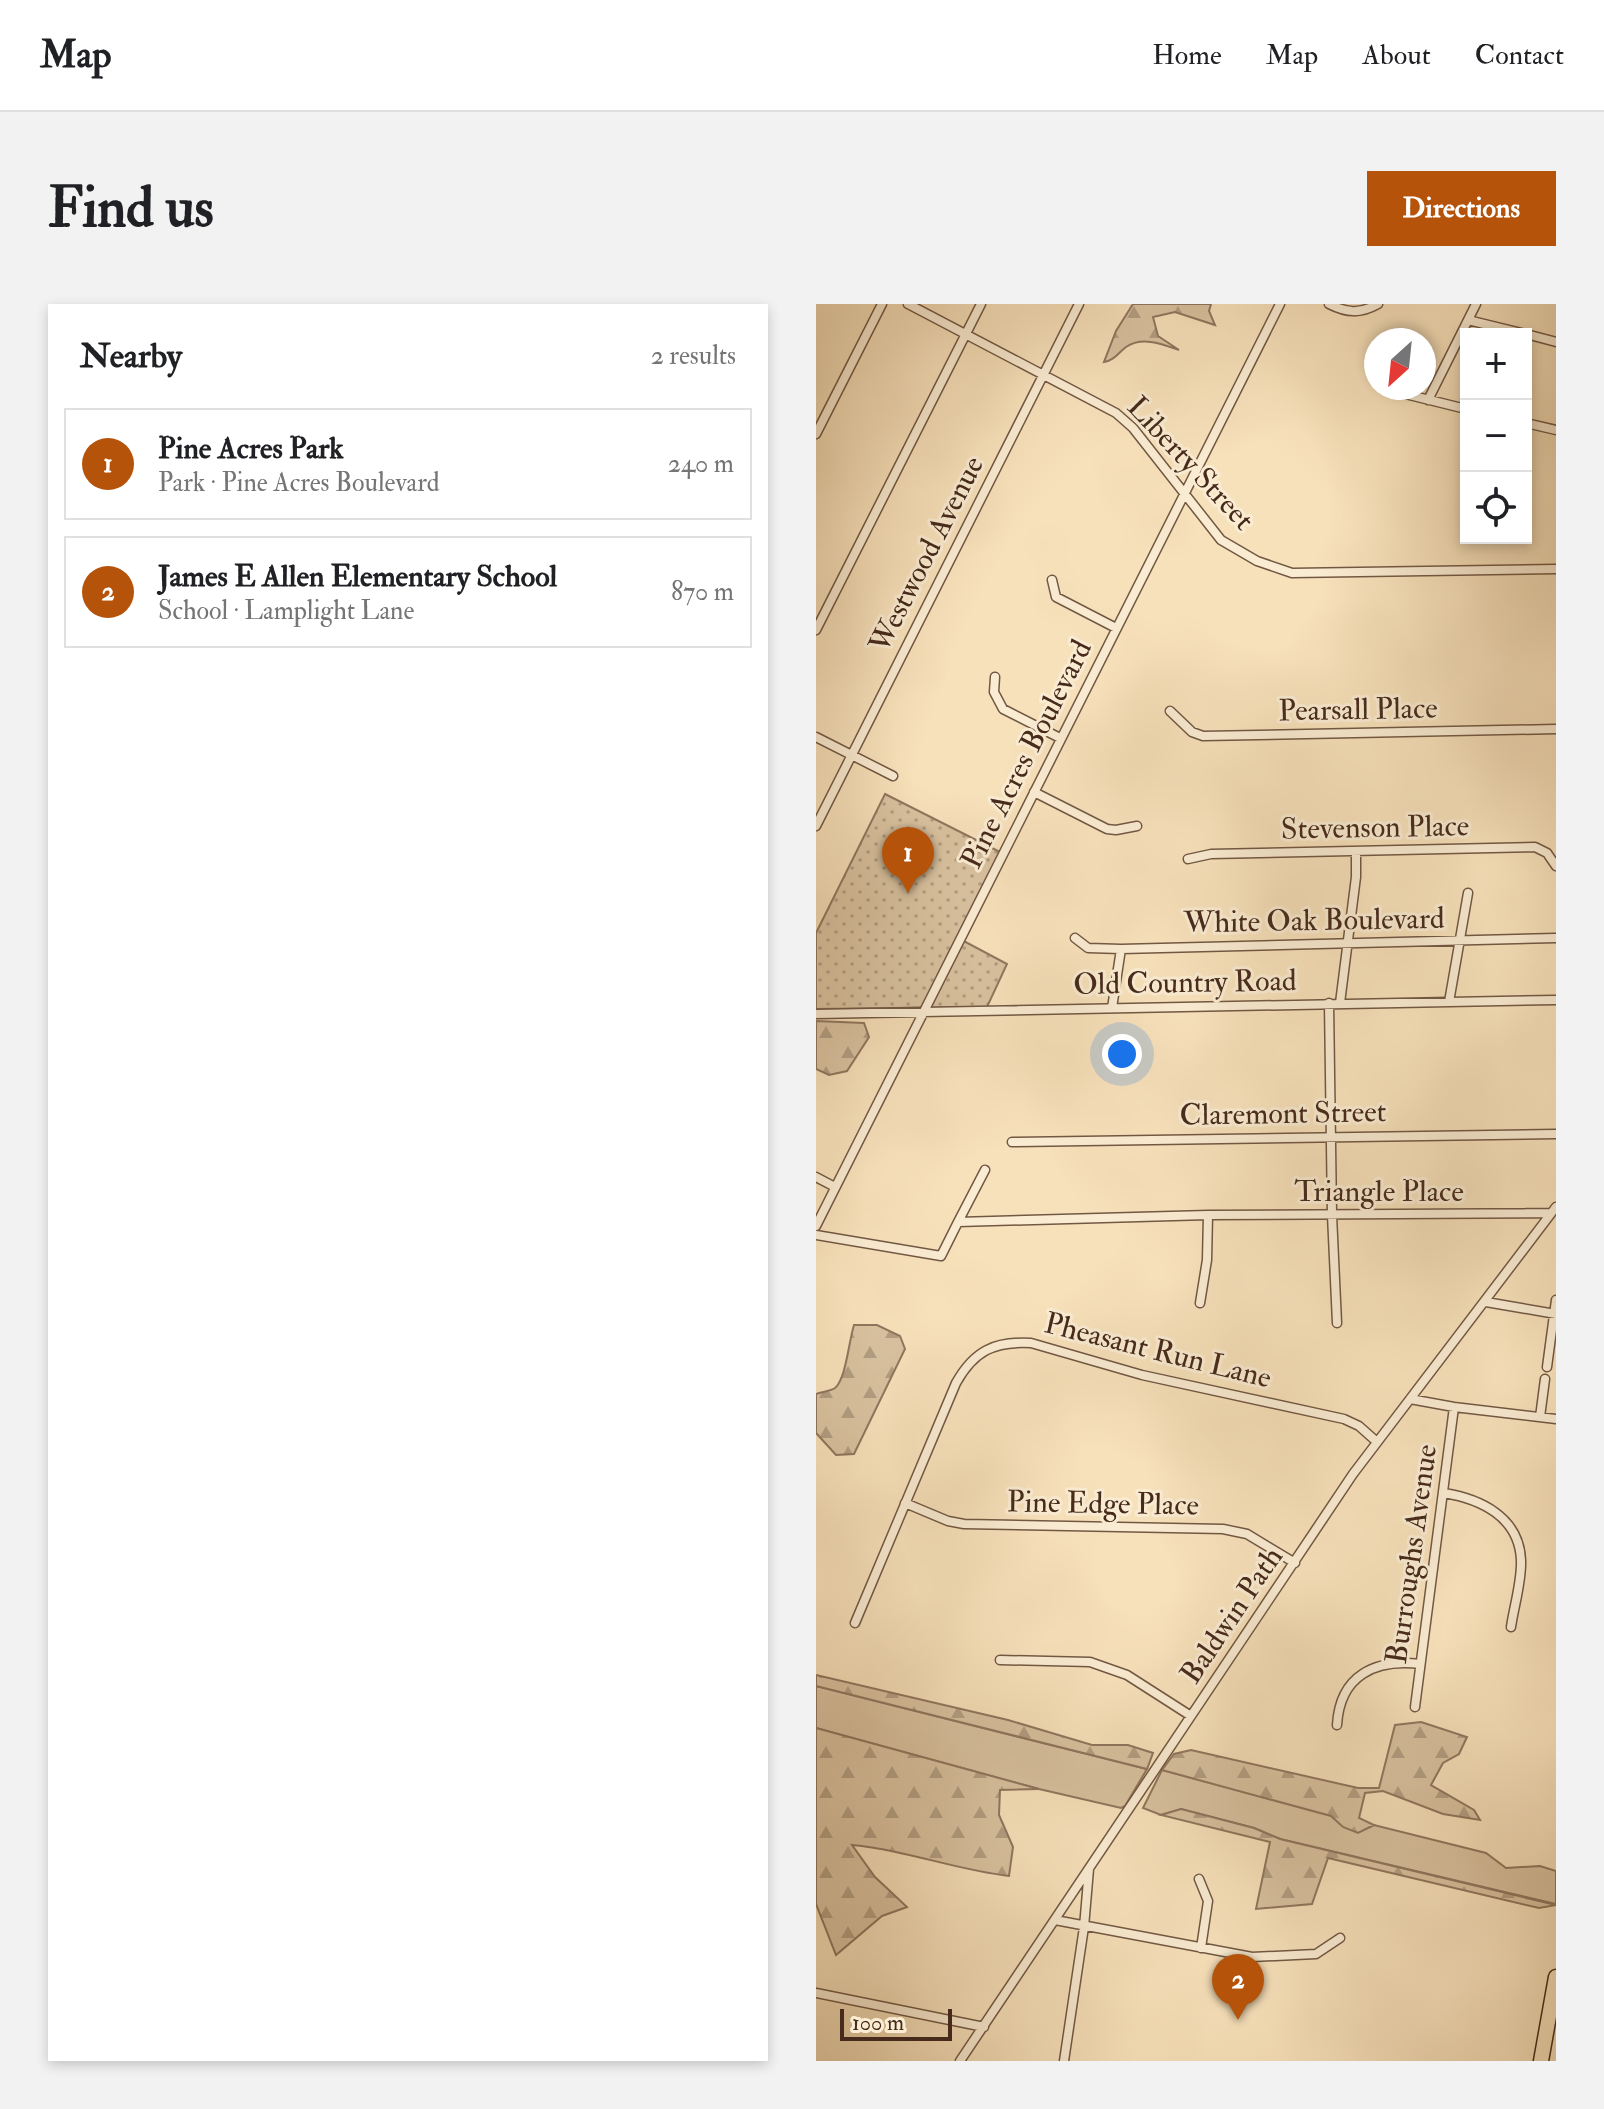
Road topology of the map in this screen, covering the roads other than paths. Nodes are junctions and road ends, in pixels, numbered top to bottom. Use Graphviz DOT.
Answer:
graph roads {
  1 [pos="882,304"];
  2 [pos="908,304"];
  3 [pos="981,304"];
  4 [pos="1079,304"];
  5 [pos="1280,304"];
  6 [pos="1329,304"];
  7 [pos="1378,304"];
  8 [pos="1476,304"];
  9 [pos="1468,320"];
  10 [pos="1501,328"];
  11 [pos="966,334"];
  12 [pos="1532,336"];
  13 [pos="1556,342"];
  14 [pos="1044,375"];
  15 [pos="1436,384"];
  16 [pos="1428,400"];
  17 [pos="1460,408"];
  18 [pos="1532,424"];
  19 [pos="1556,430"];
  20 [pos="816,434"];
  21 [pos="1184,495"];
  22 [pos="1556,569"];
  23 [pos="1052,580"];
  24 [pos="1116,628"];
  25 [pos="816,630"];
  26 [pos="995,677"];
  27 [pos="1170,711"];
  28 [pos="1556,729"];
  29 [pos="816,737"];
  30 [pos="1060,738"];
  31 [pos="852,755"];
  32 [pos="893,776"];
  33 [pos="1034,792"];
  34 [pos="816,826"];
  35 [pos="1137,826"];
  36 [pos="1356,851"];
  37 [pos="1188,859"];
  38 [pos="1556,866"];
  39 [pos="1468,893"];
  40 [pos="1075,938"];
  41 [pos="1556,938"];
  42 [pos="1461,941"];
  43 [pos="1348,944"];
  44 [pos="1121,949"];
  45 [pos="1556,1000"];
  46 [pos="1449,1002"];
  47 [pos="1329,1003"];
  48 [pos="1340,1003"];
  49 [pos="1112,1008"];
  50 [pos="925,1011"];
  51 [pos="816,1014"];
  52 [pos="1556,1134"];
  53 [pos="1331,1137"];
  54 [pos="1012,1142"];
  55 [pos="985,1170"];
  56 [pos="816,1177"];
  57 [pos="835,1187"];
  58 [pos="1553,1210"];
  59 [pos="1208,1215"];
  60 [pos="1332,1215"];
  61 [pos="958,1222"];
  62 [pos="816,1226"];
  63 [pos="816,1235"];
  64 [pos="1556,1300"];
  65 [pos="1486,1302"];
  66 [pos="1200,1303"];
  67 [pos="1555,1314"];
  68 [pos="1337,1323"];
  69 [pos="1547,1367"];
  70 [pos="1545,1379"];
  71 [pos="1410,1399"];
  72 [pos="1454,1407"];
  73 [pos="1540,1417"];
  74 [pos="1556,1419"];
  75 [pos="1377,1442"];
  76 [pos="1444,1493"];
  77 [pos="905,1503"];
  78 [pos="1295,1563"];
  79 [pos="855,1623"];
  80 [pos="1511,1627"];
  81 [pos="1000,1660"];
  82 [pos="1420,1664"];
  83 [pos="1415,1707"];
  84 [pos="1191,1716"];
  85 [pos="1337,1725"];
  86 [pos="1089,1868"];
  87 [pos="1199,1879"];
  88 [pos="1055,1920"];
  89 [pos="1084,1927"];
  90 [pos="1340,1938"];
  91 [pos="1201,1948"];
  92 [pos="1556,1977"];
  93 [pos="816,1993"];
  94 [pos="984,2027"];
  95 [pos="960,2061"];
  96 [pos="1064,2061"];
  97 [pos="1541,2061"];
  1 -- 20 [label="street"];
  2 -- 11 [label="street, Liberty Street"];
  3 -- 11 [label="street"];
  4 -- 14 [label="street, Westwood Avenue"];
  5 -- 21 [label="street, Pine Acres Boulevard"];
  6 -- 7 [label="street"];
  8 -- 9 [label="street"];
  9 -- 10 [label="street"];
  9 -- 15 [label="street"];
  11 -- 14 [label="street, Liberty Street"];
  11 -- 25 [label="street"];
  12 -- 13 [label="street"];
  14 -- 21 [label="street, Liberty Street"];
  14 -- 31 [label="street, Westwood Avenue"];
  16 -- 17 [label="street"];
  18 -- 19 [label="street"];
  21 -- 22 [label="street, Liberty Street"];
  21 -- 24 [label="street, Pine Acres Boulevard"];
  23 -- 24 [label="street"];
  24 -- 30 [label="street, Pine Acres Boulevard"];
  26 -- 30 [label="street"];
  27 -- 28 [label="street, Pearsall Place"];
  29 -- 31 [label="street"];
  30 -- 33 [label="street, Pine Acres Boulevard"];
  31 -- 32 [label="street"];
  31 -- 34 [label="street, Westwood Avenue"];
  33 -- 35 [label="street"];
  33 -- 50 [label="street, Pine Acres Boulevard"];
  36 -- 37 [label="street, Stevenson Place"];
  36 -- 38 [label="street, Stevenson Place"];
  36 -- 43 [label="street"];
  39 -- 42 [label="street"];
  40 -- 44 [label="street, White Oak Boulevard"];
  41 -- 42 [label="street, White Oak Boulevard"];
  42 -- 43 [label="street, White Oak Boulevard"];
  42 -- 46 [label="street"];
  43 -- 44 [label="street, White Oak Boulevard"];
  43 -- 48 [label="street"];
  44 -- 49 [label="street"];
  45 -- 46 [label="street, Old Country Road"];
  46 -- 48 [label="street, Old Country Road"];
  47 -- 48 [label="street, Old Country Road"];
  47 -- 49 [label="street, Old Country Road"];
  47 -- 53 [label="street"];
  49 -- 50 [label="street, Old Country Road"];
  50 -- 51 [label="street, Old Country Road"];
  50 -- 57 [label="street, Pine Acres Boulevard"];
  52 -- 53 [label="street, Claremont Street"];
  53 -- 54 [label="street, Claremont Street"];
  53 -- 60 [label="street"];
  55 -- 61 [label="street"];
  56 -- 57 [label="street"];
  57 -- 62 [label="street, Pine Acres Boulevard"];
  58 -- 60 [label="street, Triangle Place"];
  58 -- 65 [label="street, Baldwin Path"];
  59 -- 60 [label="street, Triangle Place"];
  59 -- 61 [label="street, Triangle Place"];
  59 -- 66 [label="street"];
  60 -- 68 [label="street"];
  61 -- 63 [label="street"];
  64 -- 67 [label="street"];
  65 -- 67 [label="street"];
  65 -- 71 [label="street, Baldwin Path"];
  67 -- 69 [label="street"];
  70 -- 73 [label="street"];
  71 -- 72 [label="street"];
  71 -- 75 [label="street, Baldwin Path"];
  72 -- 73 [label="street"];
  72 -- 76 [label="street, Burroughs Avenue"];
  73 -- 74 [label="street"];
  75 -- 77 [label="street, Pheasant Run Lane"];
  75 -- 78 [label="street, Baldwin Path"];
  76 -- 80 [label="street"];
  76 -- 82 [label="street, Burroughs Avenue"];
  77 -- 78 [label="street, Pine Edge Place"];
  77 -- 79 [label="street, Pheasant Run Lane"];
  78 -- 84 [label="street, Baldwin Path"];
  81 -- 84 [label="street"];
  82 -- 83 [label="street, Burroughs Avenue"];
  82 -- 85 [label="street"];
  84 -- 86 [label="street, Baldwin Path"];
  86 -- 88 [label="street, Baldwin Path"];
  86 -- 89 [label="street"];
  87 -- 91 [label="street"];
  88 -- 89 [label="street"];
  88 -- 94 [label="street, Baldwin Path"];
  89 -- 91 [label="street"];
  89 -- 96 [label="street"];
  90 -- 91 [label="street"];
  92 -- 97 [label="main road"];
  93 -- 94 [label="street"];
  94 -- 95 [label="street, Baldwin Path"];
}
